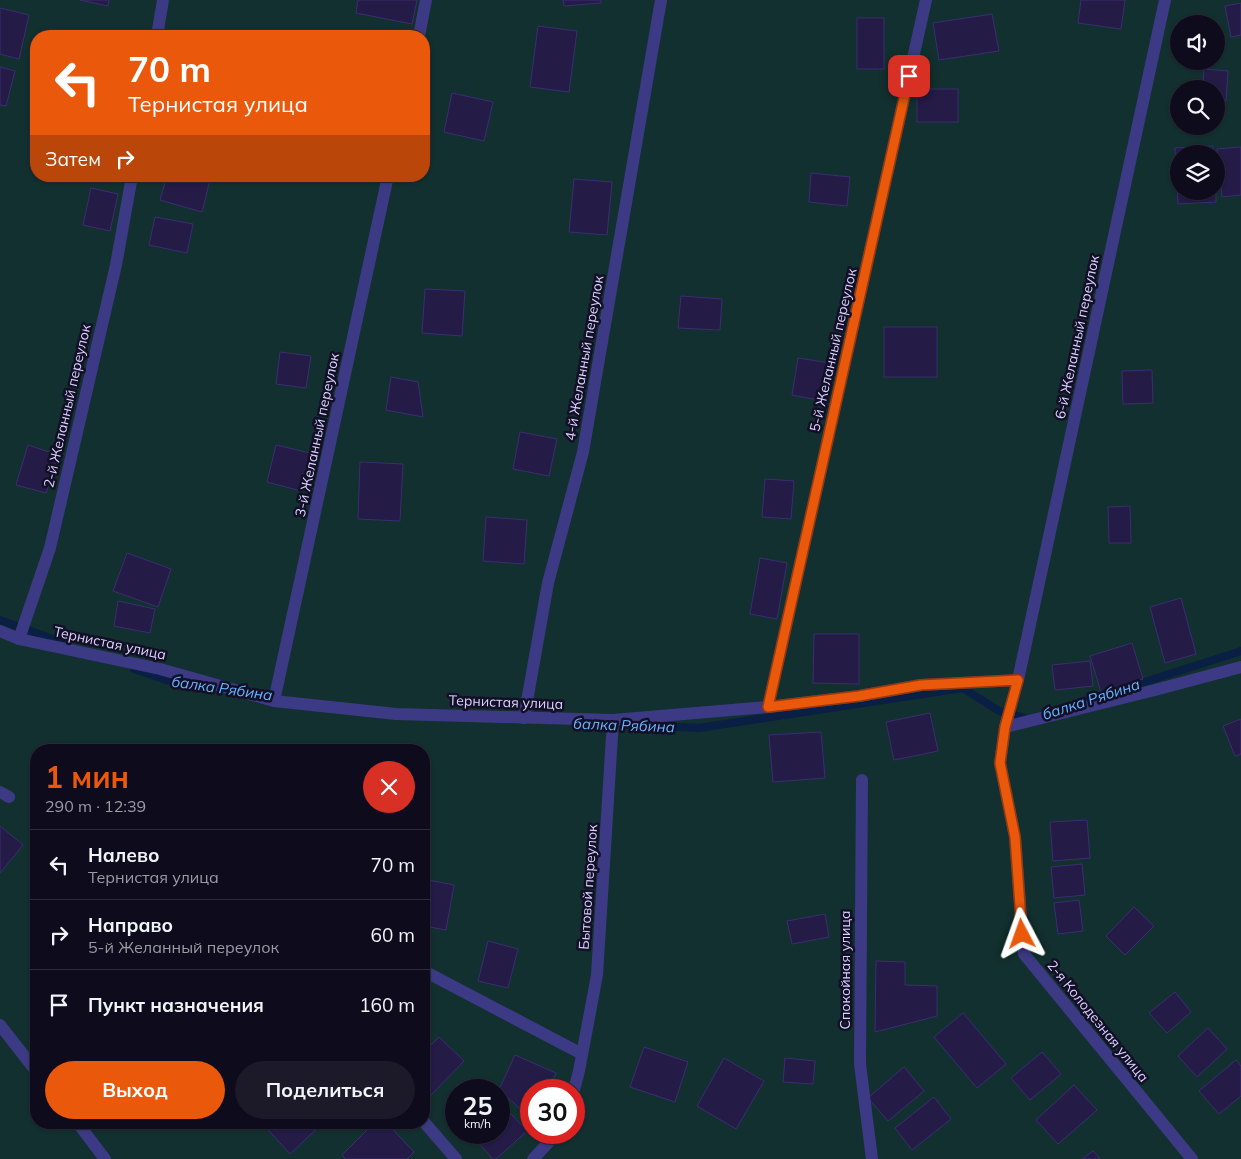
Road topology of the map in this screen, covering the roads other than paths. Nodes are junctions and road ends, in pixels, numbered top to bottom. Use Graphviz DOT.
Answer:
graph roads {
  1 [pos="163,0"];
  2 [pos="426,0"];
  3 [pos="661,0"];
  4 [pos="926,0"];
  5 [pos="1164,0"];
  6 [pos="158,30"];
  7 [pos="420,30"];
  8 [pos="131,182"];
  9 [pos="387,182"];
  10 [pos="0,631"];
  11 [pos="19,639"];
  12 [pos="1241,667"];
  13 [pos="1018,680"];
  14 [pos="274,701"];
  15 [pos="768,707"];
  16 [pos="524,718"];
  17 [pos="613,720"];
  18 [pos="1005,727"];
  19 [pos="862,780"];
  20 [pos="430,974"];
  21 [pos="0,1025"];
  22 [pos="582,1054"];
  23 [pos="30,1063"];
  24 [pos="576,1079"];
  25 [pos="81,1129"];
  26 [pos="430,1129"];
  27 [pos="547,1144"];
  28 [pos="105,1159"];
  29 [pos="456,1159"];
  30 [pos="533,1159"];
  31 [pos="872,1159"];
  32 [pos="1192,1159"];
  1 -- 6 [label="street"];
  2 -- 7 [label="street"];
  3 -- 16 [label="street, 4-й Желанный переулок"];
  4 -- 15 [label="street, 5-й Желанный переулок"];
  5 -- 13 [label="street, 6-й Желанный переулок"];
  8 -- 11 [label="street, 2-й Желанный переулок"];
  9 -- 14 [label="street, 3-й Желанный переулок"];
  10 -- 11 [label="street, Тернистая улица"];
  11 -- 14 [label="street, Тернистая улица"];
  12 -- 18 [label="street"];
  13 -- 15 [label="street, Тернистая улица"];
  13 -- 18 [label="street, 2-я Колодезная улица"];
  14 -- 16 [label="street, Тернистая улица"];
  15 -- 17 [label="street, Тернистая улица"];
  16 -- 17 [label="street, Тернистая улица"];
  17 -- 22 [label="street, Бытовой переулок"];
  18 -- 32 [label="street, 2-я Колодезная улица"];
  19 -- 31 [label="street, Спокойная улица"];
  20 -- 22 [label="street"];
  21 -- 23 [label="street"];
  22 -- 24 [label="street, Бытовой переулок"];
  25 -- 28 [label="street"];
  26 -- 29 [label="street"];
  27 -- 30 [label="street"];
}
